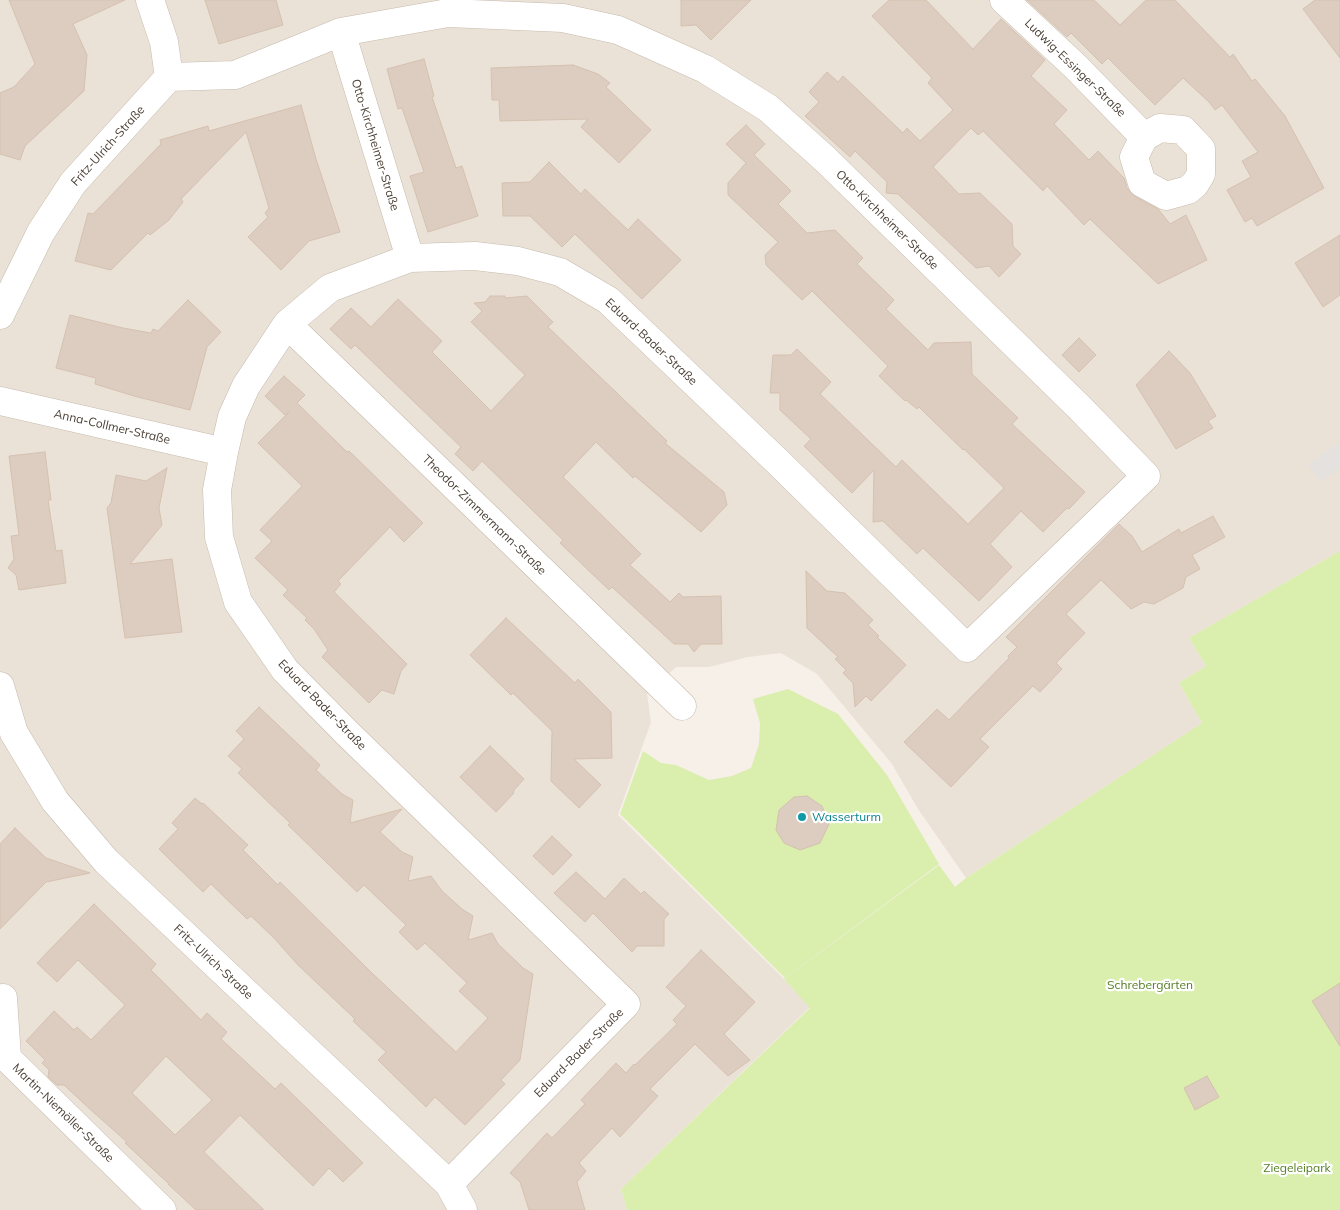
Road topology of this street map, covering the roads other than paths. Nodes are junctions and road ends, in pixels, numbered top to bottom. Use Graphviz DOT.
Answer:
graph roads {
  1 [pos="150,0"];
  2 [pos="1004,0"];
  3 [pos="341,32"];
  4 [pos="169,78"];
  5 [pos="1144,137"];
  6 [pos="410,258"];
  7 [pos="0,315"];
  8 [pos="287,324"];
  9 [pos="0,402"];
  10 [pos="224,452"];
  11 [pos="966,648"];
  12 [pos="0,686"];
  13 [pos="682,706"];
  14 [pos="3,998"];
  15 [pos="449,1184"];
  16 [pos="162,1210"];
  17 [pos="463,1210"];
  1 -- 4 [label="street"];
  2 -- 5 [label="street, Ludwig-Essinger-Straße"];
  3 -- 4 [label="street, Otto-Kirchheimer-Straße"];
  3 -- 6 [label="street, Otto-Kirchheimer-Straße"];
  3 -- 11 [label="street, Otto-Kirchheimer-Straße"];
  4 -- 7 [label="street, Fritz-Ulrich-Straße"];
  6 -- 8 [label="street, Eduard-Bader-Straße"];
  6 -- 11 [label="street, Eduard-Bader-Straße"];
  8 -- 10 [label="street, Eduard-Bader-Straße"];
  8 -- 13 [label="street, Theodor-Zimmermann-Straße"];
  9 -- 10 [label="street, Anna-Collmer-Straße"];
  10 -- 15 [label="street, Eduard-Bader-Straße"];
  12 -- 15 [label="street, Fritz-Ulrich-Straße"];
  14 -- 16 [label="street, Martin-Niemöller-Straße"];
  15 -- 17 [label="street, Fritz-Ulrich-Straße"];
}
